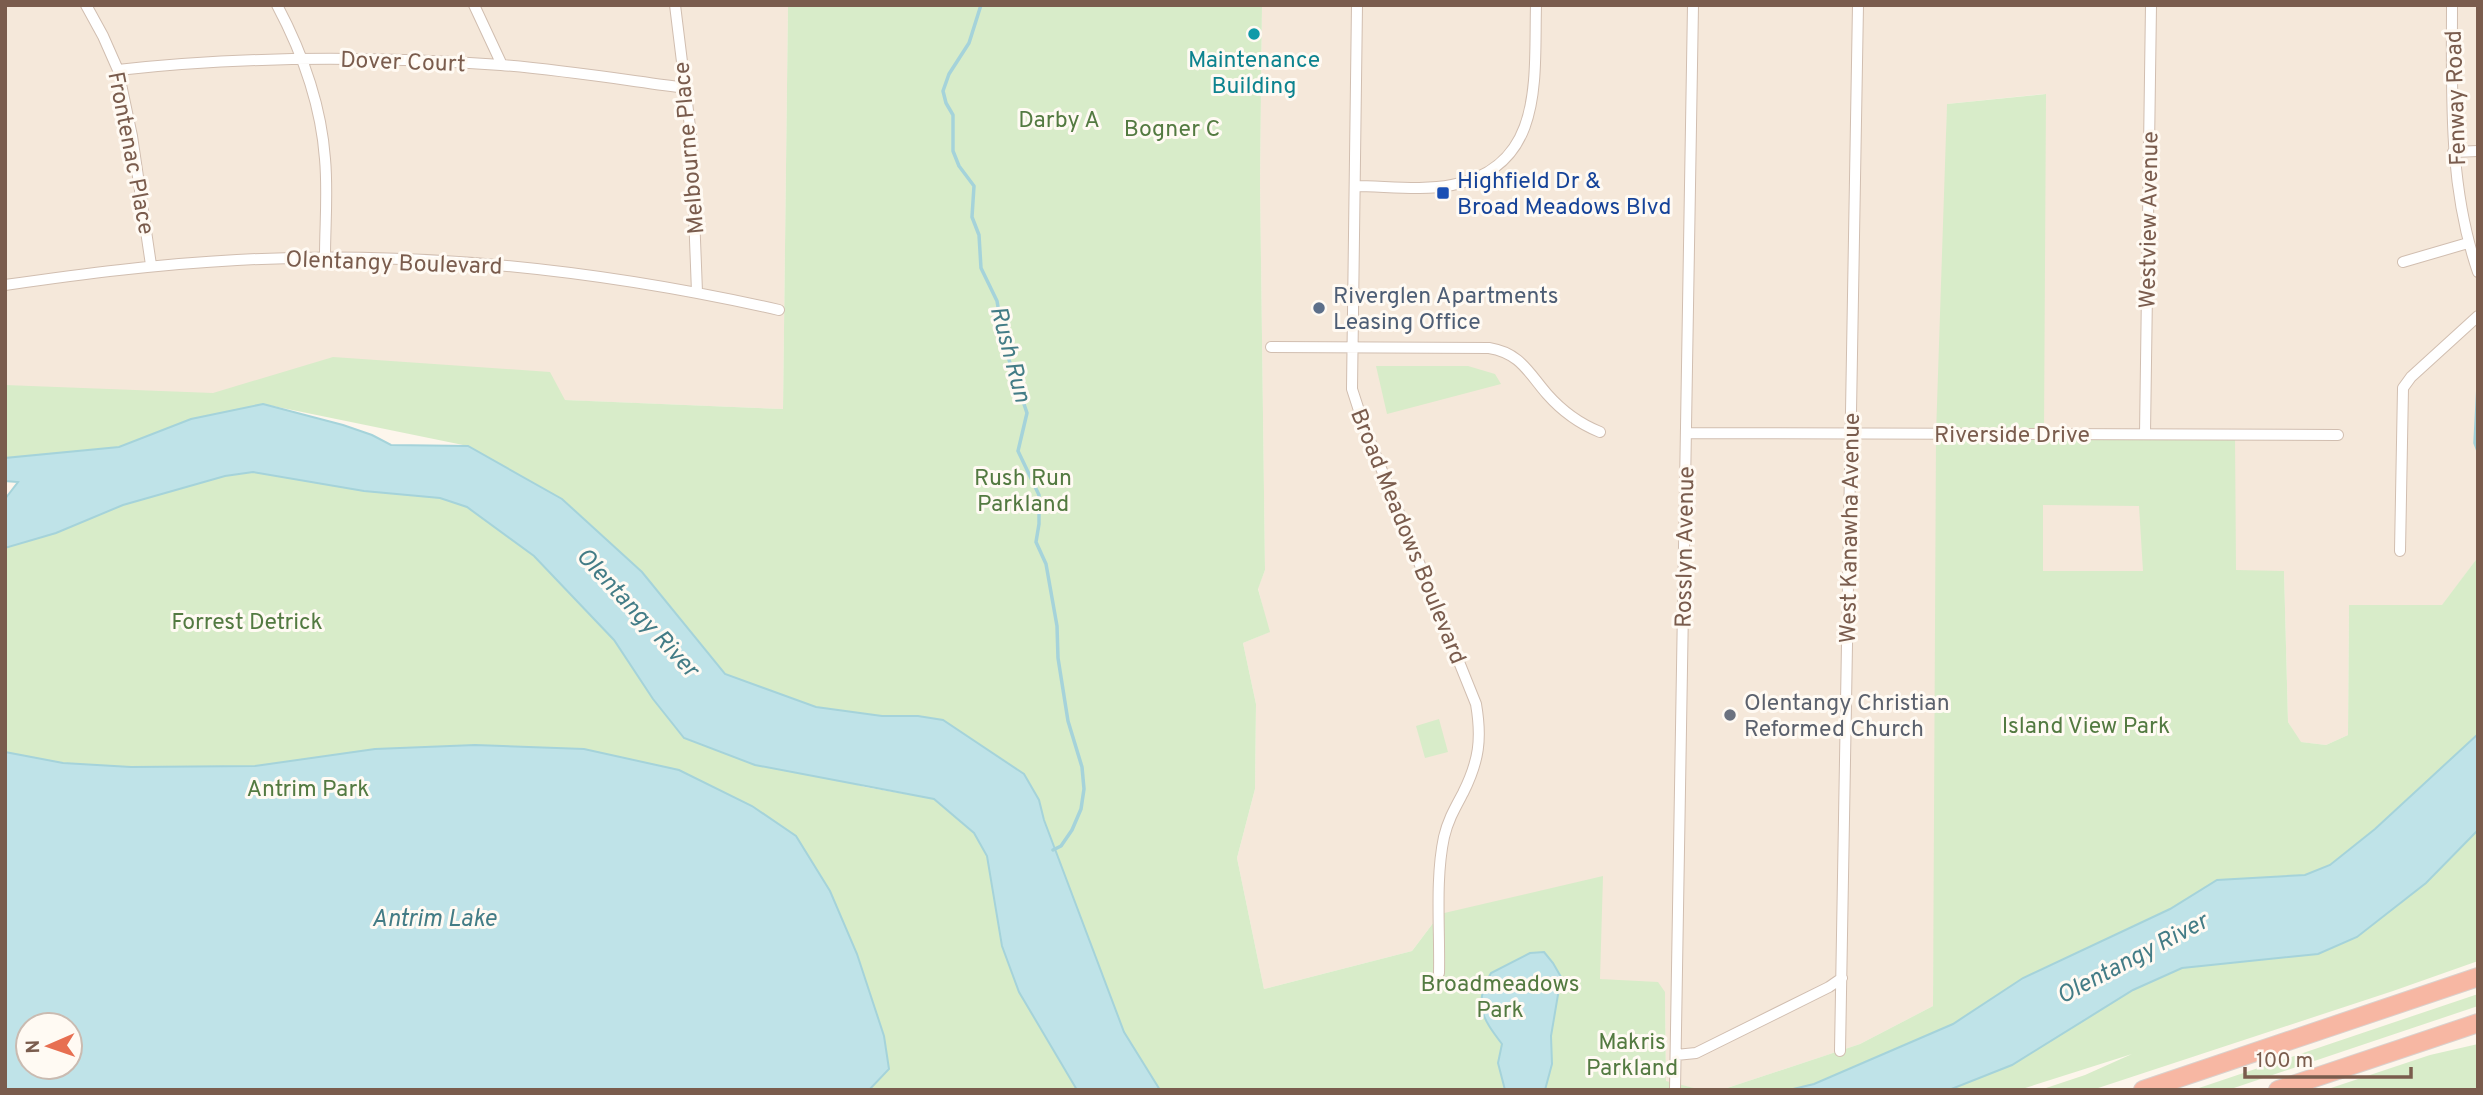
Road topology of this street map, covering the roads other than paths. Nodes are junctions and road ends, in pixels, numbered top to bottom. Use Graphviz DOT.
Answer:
graph roads {
  1 [pos="86,5"];
  2 [pos="277,5"];
  3 [pos="474,5"];
  4 [pos="675,5"];
  5 [pos="1357,5"];
  6 [pos="1535,5"];
  7 [pos="1693,5"];
  8 [pos="1858,5"];
  9 [pos="2151,5"];
  10 [pos="2452,5"];
  11 [pos="303,59"];
  12 [pos="502,65"];
  13 [pos="118,70"];
  14 [pos="686,88"];
  15 [pos="2478,151"];
  16 [pos="2453,152"];
  17 [pos="1355,186"];
  18 [pos="2468,243"];
  19 [pos="325,257"];
  20 [pos="2403,262"];
  21 [pos="151,265"];
  22 [pos="2478,272"];
  23 [pos="5,285"];
  24 [pos="697,292"];
  25 [pos="779,310"];
  26 [pos="2478,316"];
  27 [pos="1271,347"];
  28 [pos="1353,348"];
  29 [pos="1600,432"];
  30 [pos="1686,433"];
  31 [pos="1850,434"];
  32 [pos="2145,434"];
  33 [pos="2338,435"];
  34 [pos="2400,551"];
  35 [pos="1439,973"];
  36 [pos="2478,977"];
  37 [pos="1842,978"];
  38 [pos="2478,1023"];
  39 [pos="1840,1051"];
  40 [pos="1676,1055"];
  41 [pos="1675,1090"];
  42 [pos="2143,1090"];
  43 [pos="2278,1090"];
  1 -- 13 [label="street, Frontenac Place"];
  2 -- 11 [label="street"];
  3 -- 12 [label="street"];
  4 -- 14 [label="street, Melbourne Place"];
  5 -- 17 [label="street, Broad Meadows Boulevard"];
  6 -- 17 [label="street"];
  7 -- 30 [label="street, Rosslyn Avenue"];
  8 -- 31 [label="street, West Kanawha Avenue"];
  9 -- 32 [label="street, Westview Avenue"];
  10 -- 16 [label="street, Fenway Road"];
  11 -- 12 [label="street, Dover Court"];
  11 -- 13 [label="street, Dover Court"];
  11 -- 19 [label="street"];
  12 -- 14 [label="street, Dover Court"];
  13 -- 21 [label="street, Frontenac Place"];
  14 -- 24 [label="street, Melbourne Place"];
  15 -- 16 [label="street"];
  16 -- 18 [label="street, Fenway Road"];
  17 -- 28 [label="street, Broad Meadows Boulevard"];
  18 -- 20 [label="street"];
  18 -- 22 [label="street, Fenway Road"];
  19 -- 21 [label="street, Olentangy Boulevard"];
  19 -- 24 [label="street, Olentangy Boulevard"];
  21 -- 23 [label="street, Olentangy Boulevard"];
  24 -- 25 [label="street, Olentangy Boulevard"];
  26 -- 34 [label="street"];
  27 -- 28 [label="street"];
  28 -- 29 [label="street"];
  28 -- 35 [label="street, Broad Meadows Boulevard"];
  30 -- 31 [label="street, Riverside Drive"];
  30 -- 40 [label="street, Rosslyn Avenue"];
  31 -- 32 [label="street, Riverside Drive"];
  31 -- 37 [label="street, West Kanawha Avenue"];
  32 -- 33 [label="street, Riverside Drive"];
  36 -- 42 [label="highway"];
  37 -- 39 [label="street, West Kanawha Avenue"];
  37 -- 40 [label="street"];
  38 -- 43 [label="highway"];
  40 -- 41 [label="street, Rosslyn Avenue"];
}
